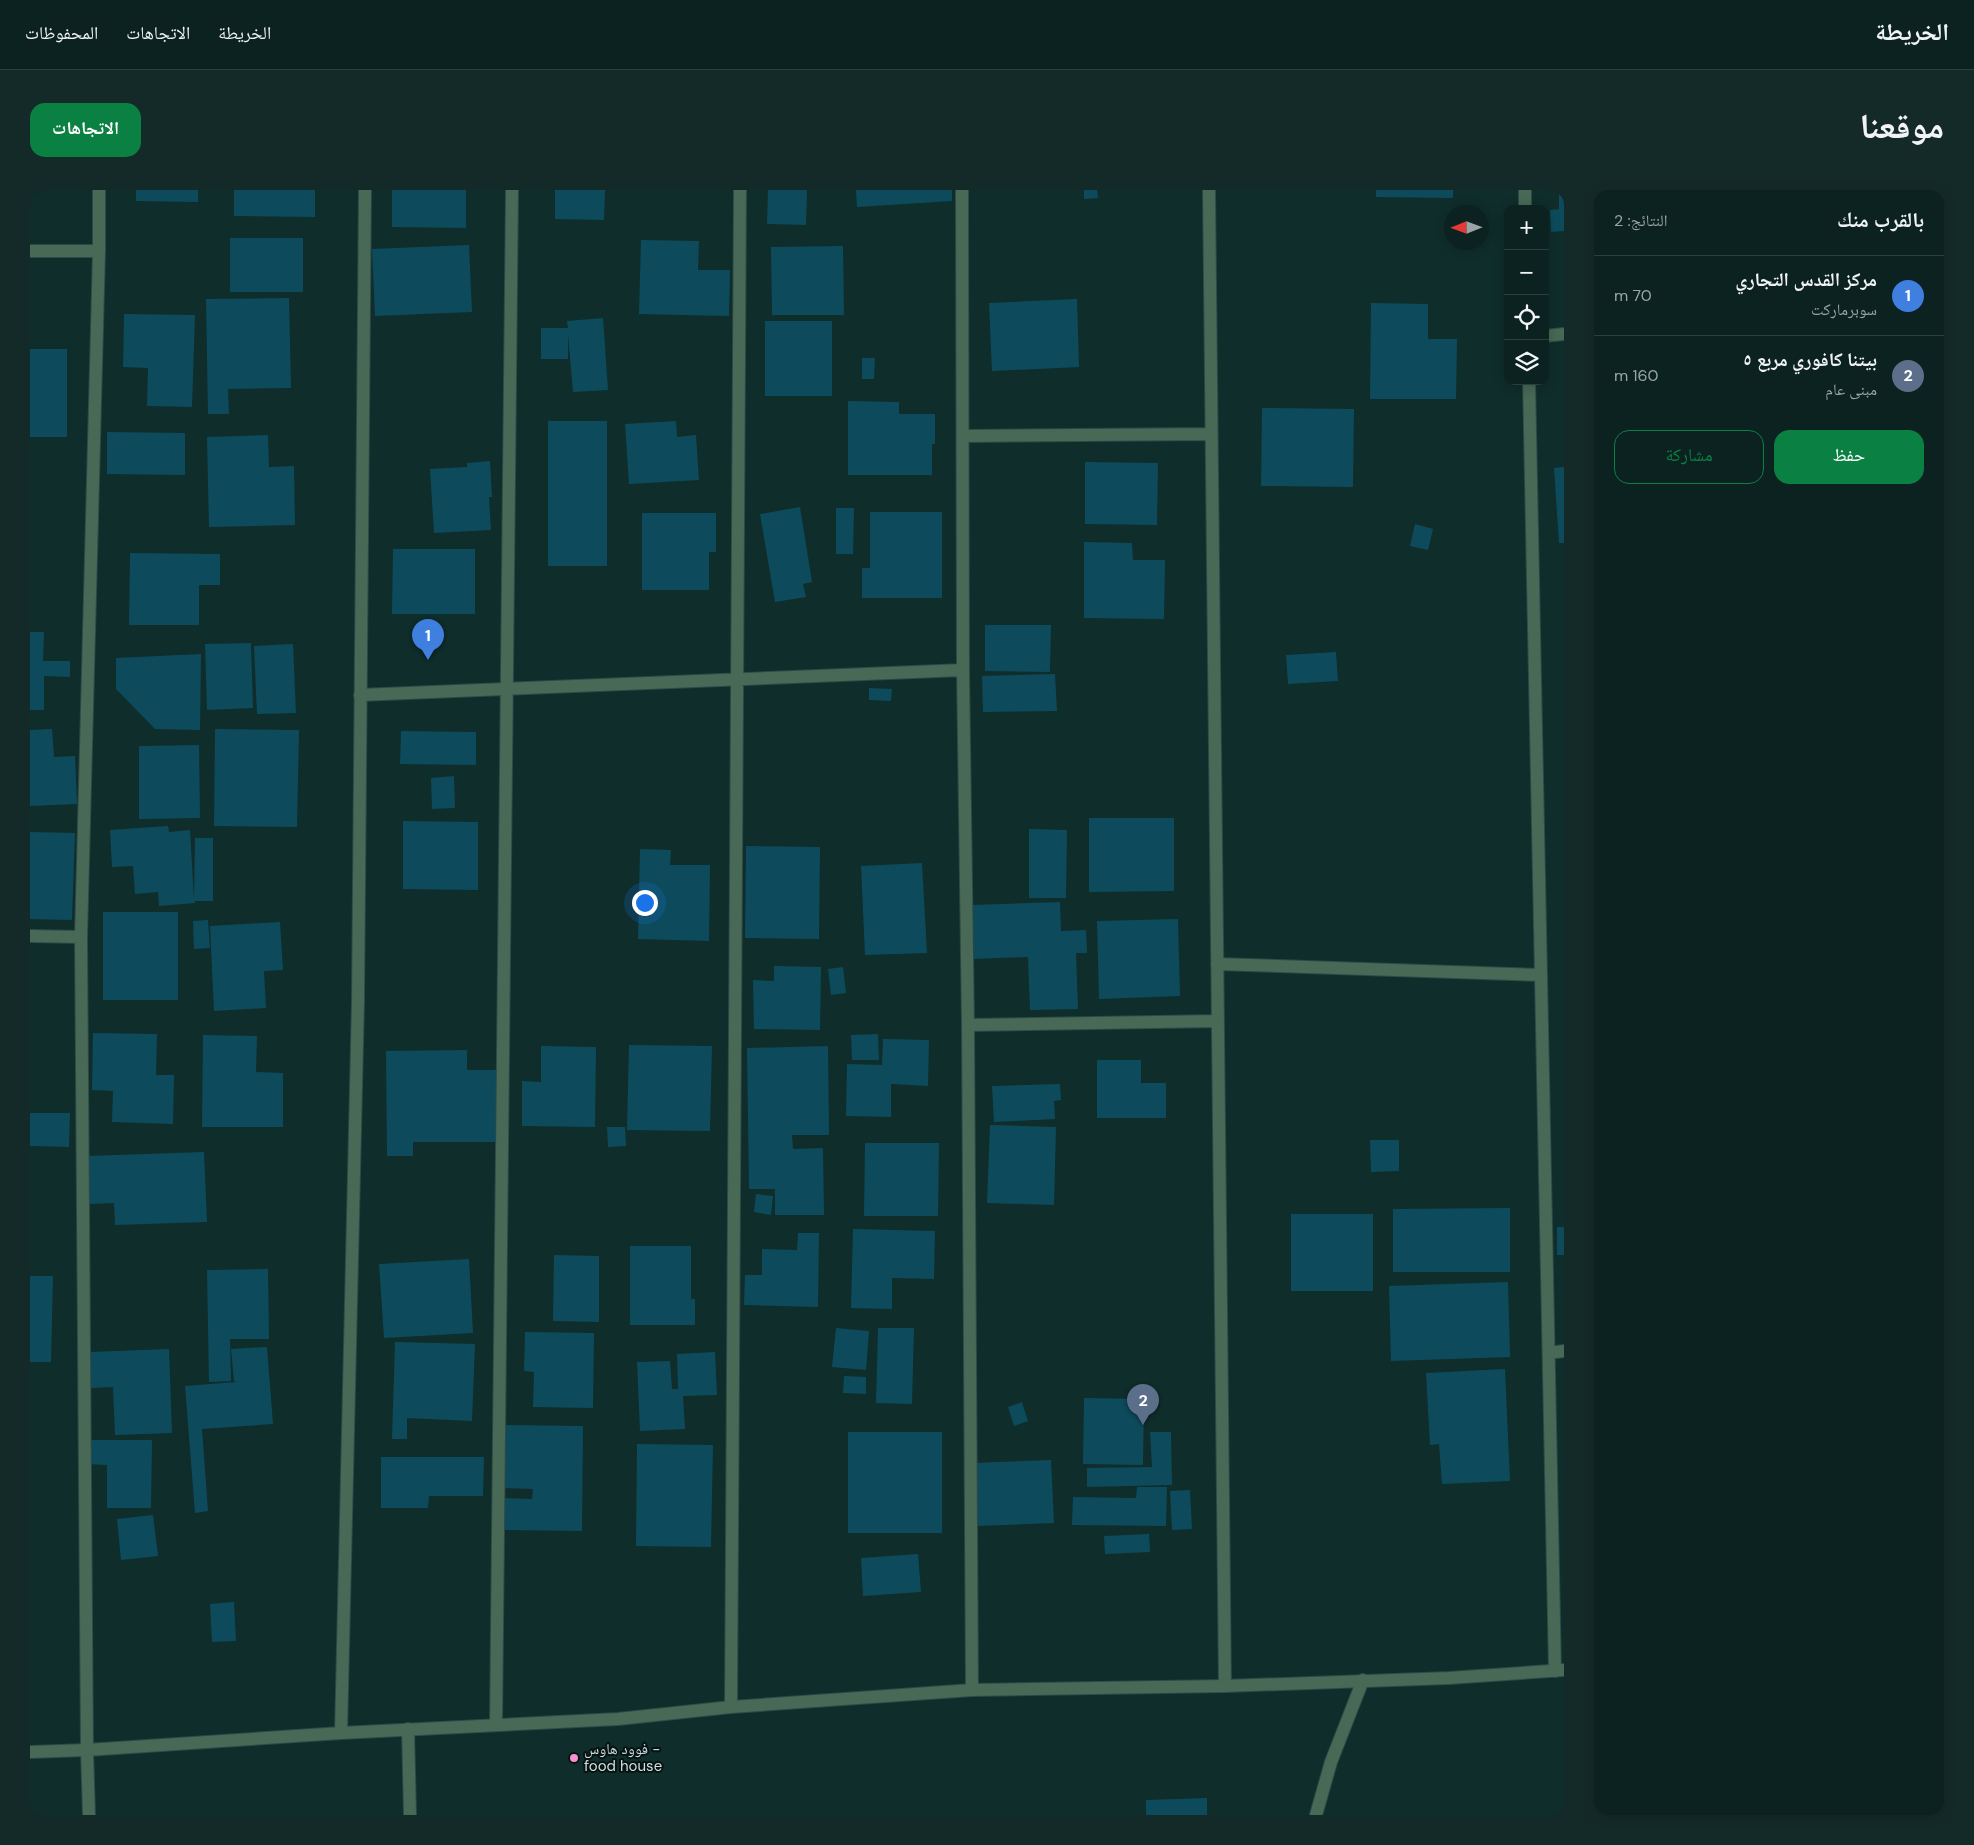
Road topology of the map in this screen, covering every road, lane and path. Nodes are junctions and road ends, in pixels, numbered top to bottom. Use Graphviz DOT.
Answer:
graph roads {
  1 [pos="99,190"];
  2 [pos="365,190"];
  3 [pos="512,190"];
  4 [pos="740,190"];
  5 [pos="962,190"];
  6 [pos="1209,190"];
  7 [pos="1525,190"];
  8 [pos="1525,205"];
  9 [pos="30,251"];
  10 [pos="99,251"];
  11 [pos="1564,334"];
  12 [pos="1549,336"];
  13 [pos="1529,385"];
  14 [pos="1211,434"];
  15 [pos="963,436"];
  16 [pos="963,670"];
  17 [pos="736,680"];
  18 [pos="506,689"];
  19 [pos="360,695"];
  20 [pos="30,936"];
  21 [pos="81,937"];
  22 [pos="1218,964"];
  23 [pos="1541,975"];
  24 [pos="1218,1021"];
  25 [pos="968,1025"];
  26 [pos="1549,1352"];
  27 [pos="1564,1352"];
  28 [pos="1560,1670"];
  29 [pos="1363,1680"];
  30 [pos="1226,1686"];
  31 [pos="972,1690"];
  32 [pos="731,1707"];
  33 [pos="496,1726"];
  34 [pos="408,1730"];
  35 [pos="341,1733"];
  36 [pos="88,1750"];
  37 [pos="30,1752"];
  38 [pos="89,1815"];
  39 [pos="410,1815"];
  40 [pos="1316,1815"];
  1 -- 10 [label="street"];
  2 -- 19 [label="street"];
  3 -- 18 [label="street"];
  4 -- 17 [label="street"];
  5 -- 15 [label="street"];
  6 -- 14 [label="street"];
  7 -- 8 [label="street"];
  9 -- 10 [label="street"];
  10 -- 21 [label="street"];
  11 -- 12 [label="street"];
  13 -- 23 [label="street"];
  14 -- 15 [label="street"];
  14 -- 22 [label="street"];
  15 -- 16 [label="street"];
  16 -- 17 [label="street"];
  16 -- 25 [label="street"];
  17 -- 18 [label="street"];
  17 -- 32 [label="street"];
  18 -- 19 [label="street"];
  18 -- 33 [label="street"];
  19 -- 35 [label="street"];
  20 -- 21 [label="street"];
  21 -- 36 [label="street"];
  22 -- 23 [label="street"];
  22 -- 24 [label="street"];
  23 -- 26 [label="street"];
  24 -- 25 [label="street"];
  24 -- 30 [label="street"];
  25 -- 31 [label="street"];
  26 -- 27 [label="street"];
  26 -- 28 [label="street"];
  28 -- 29 [label="street"];
  29 -- 30 [label="street"];
  29 -- 40 [label="street"];
  30 -- 31 [label="street"];
  31 -- 32 [label="street"];
  32 -- 33 [label="street"];
  33 -- 34 [label="street"];
  34 -- 35 [label="street"];
  34 -- 39 [label="street"];
  35 -- 36 [label="street"];
  36 -- 37 [label="street"];
  36 -- 38 [label="street"];
}
